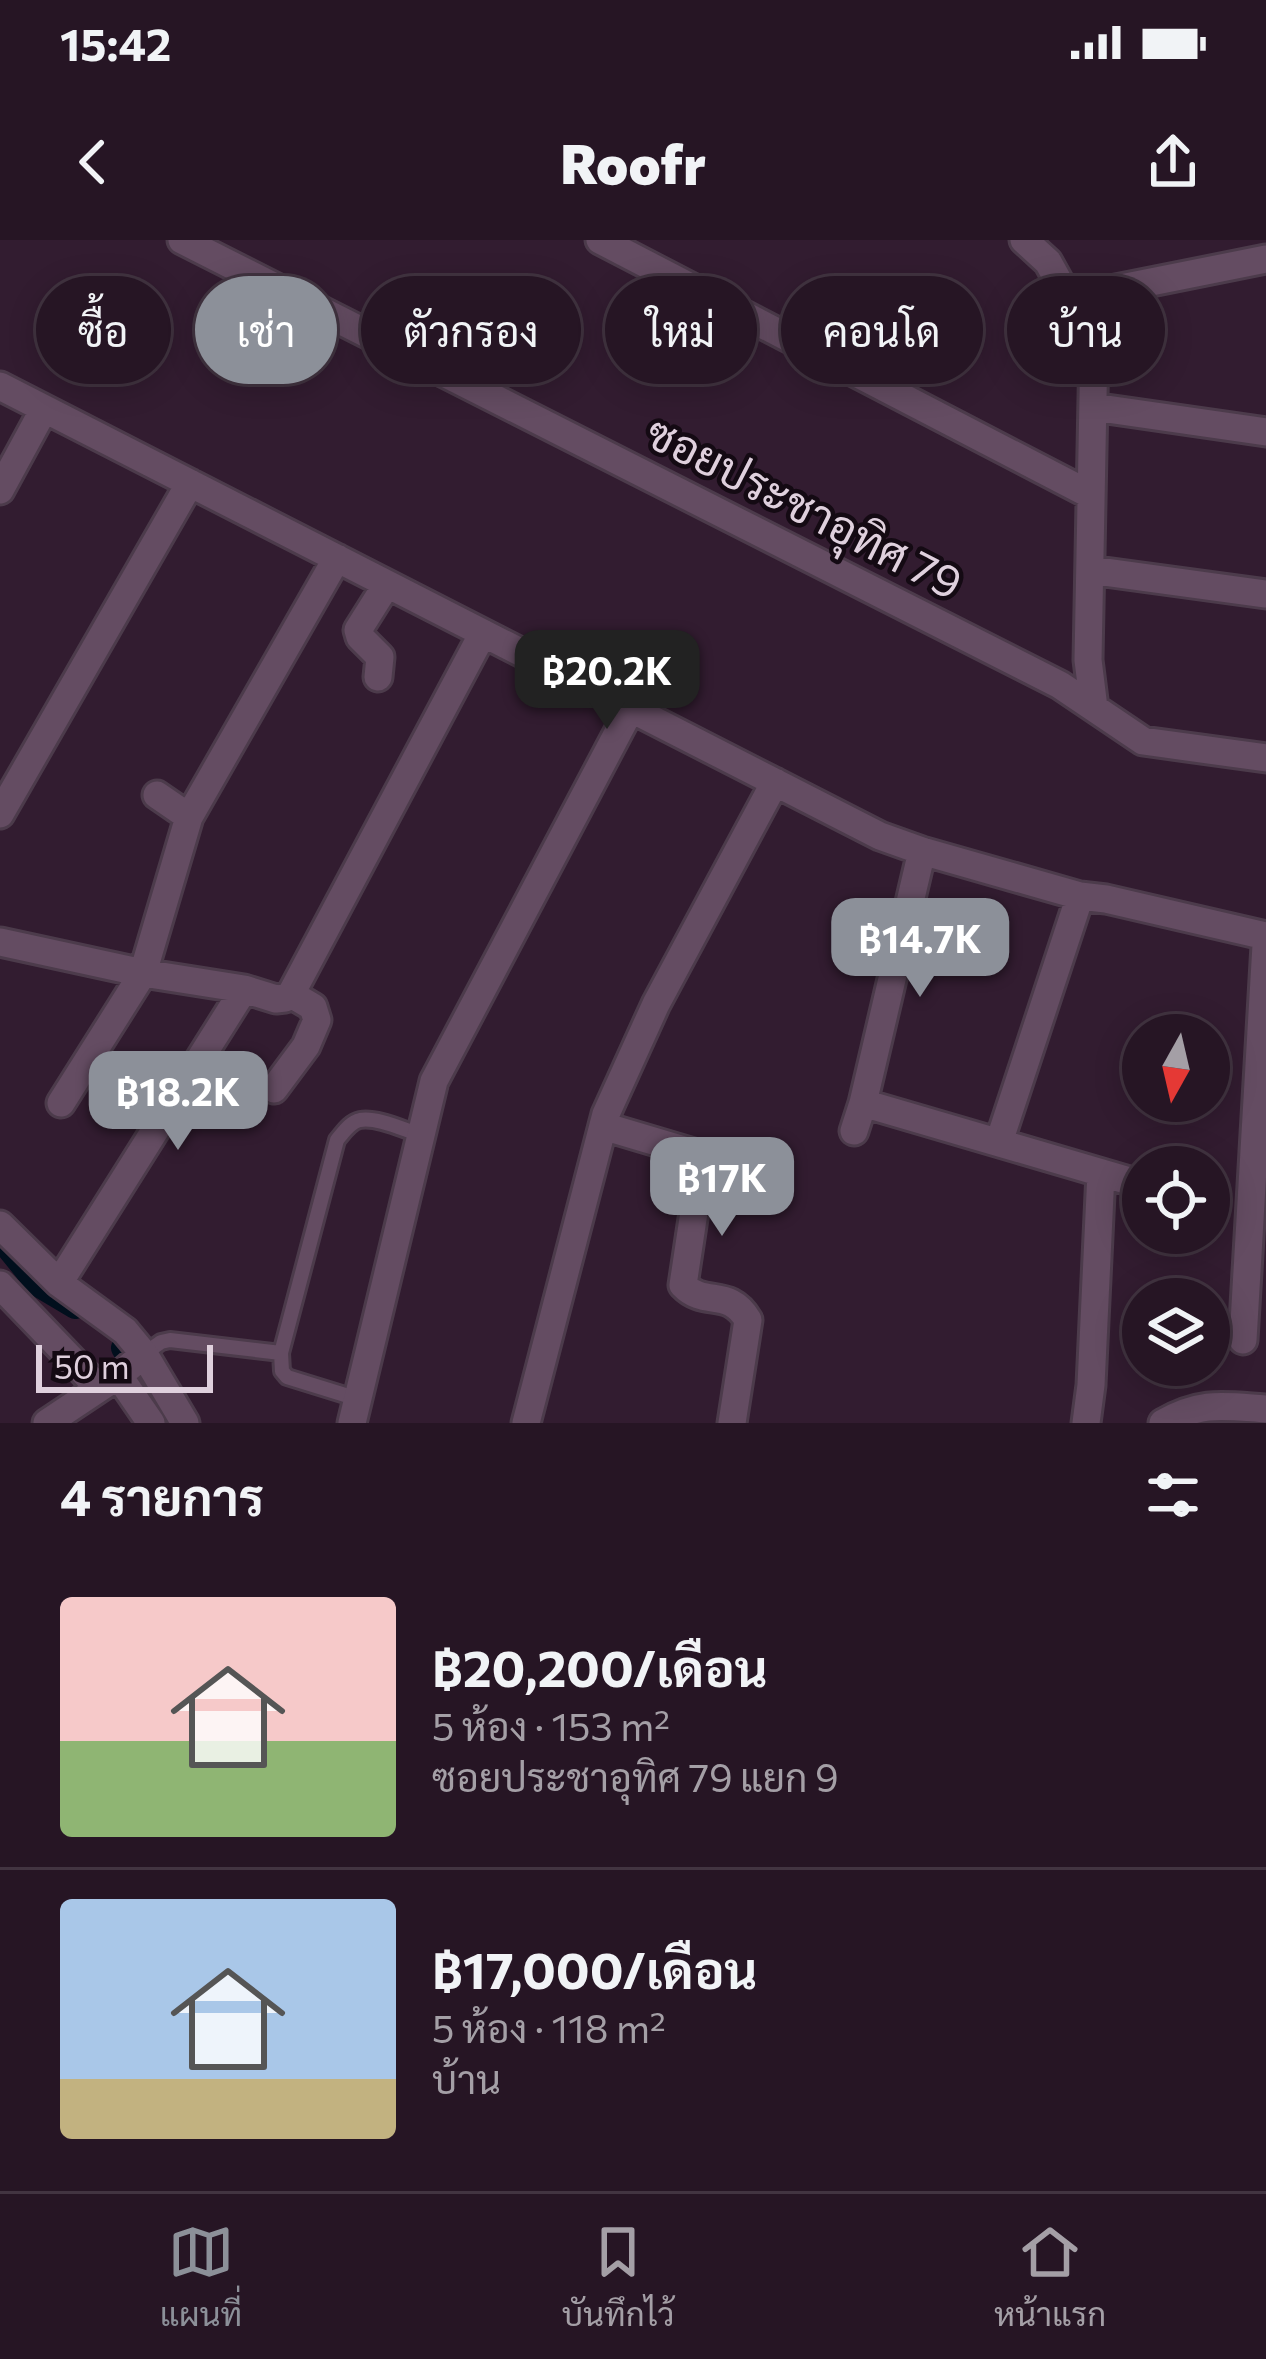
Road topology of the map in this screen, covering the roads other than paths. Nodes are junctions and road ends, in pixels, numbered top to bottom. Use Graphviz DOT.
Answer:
graph roads {
  1 [pos="182,240"];
  2 [pos="600,240"];
  3 [pos="1024,240"];
  4 [pos="1266,259"];
  5 [pos="1165,279"];
  6 [pos="0,386"];
  7 [pos="1093,407"];
  8 [pos="44,409"];
  9 [pos="1266,432"];
  10 [pos="190,483"];
  11 [pos="0,490"];
  12 [pos="1091,495"];
  13 [pos="337,558"];
  14 [pos="1090,570"];
  15 [pos="387,584"];
  16 [pos="1266,595"];
  17 [pos="483,633"];
  18 [pos="378,677"];
  19 [pos="631,708"];
  20 [pos="1094,708"];
  21 [pos="1266,758"];
  22 [pos="775,782"];
  23 [pos="157,795"];
  24 [pos="0,814"];
  25 [pos="189,817"];
  26 [pos="922,851"];
  27 [pos="1080,896"];
  28 [pos="0,941"];
  29 [pos="1266,941"];
  30 [pos="143,973"];
  31 [pos="244,988"];
  32 [pos="288,996"];
  33 [pos="274,1089"];
  34 [pos="61,1103"];
  35 [pos="863,1103"];
  36 [pos="603,1126"];
  37 [pos="854,1131"];
  38 [pos="421,1135"];
  39 [pos="999,1142"];
  40 [pos="1101,1173"];
  41 [pos="1122,1179"];
  42 [pos="0,1225"];
  43 [pos="59,1283"];
  44 [pos="0,1285"];
  45 [pos="1243,1340"];
  46 [pos="281,1353"];
  47 [pos="124,1369"];
  48 [pos="1266,1408"];
  49 [pos="355,1411"];
  50 [pos="46,1423"];
  51 [pos="151,1423"];
  52 [pos="185,1423"];
  53 [pos="526,1423"];
  54 [pos="732,1423"];
  55 [pos="1086,1423"];
  56 [pos="1163,1423"];
  1 -- 20 [label="street, ซอยประชาอุทิศ 79"];
  2 -- 12 [label="street"];
  3 -- 7 [label="street"];
  4 -- 5 [label="street"];
  6 -- 8 [label="street"];
  7 -- 9 [label="street"];
  7 -- 12 [label="street"];
  8 -- 10 [label="street"];
  8 -- 11 [label="street"];
  10 -- 13 [label="street"];
  10 -- 24 [label="street"];
  12 -- 14 [label="street"];
  13 -- 15 [label="street"];
  13 -- 25 [label="street"];
  14 -- 16 [label="street"];
  14 -- 20 [label="street"];
  15 -- 17 [label="street"];
  15 -- 18 [label="street"];
  17 -- 19 [label="street"];
  17 -- 32 [label="street"];
  19 -- 22 [label="street"];
  19 -- 38 [label="street"];
  20 -- 21 [label="street, ซอยประชาอุทิศ 79"];
  22 -- 26 [label="street"];
  22 -- 36 [label="street"];
  23 -- 25 [label="street"];
  25 -- 30 [label="street"];
  26 -- 27 [label="street"];
  26 -- 35 [label="street"];
  27 -- 29 [label="street"];
  27 -- 39 [label="street"];
  28 -- 30 [label="street"];
  29 -- 45 [label="street"];
  30 -- 31 [label="street"];
  30 -- 34 [label="street"];
  31 -- 32 [label="street"];
  31 -- 43 [label="street"];
  32 -- 33 [label="street"];
  35 -- 37 [label="street"];
  35 -- 39 [label="street"];
  36 -- 53 [label="street"];
  36 -- 54 [label="street"];
  38 -- 46 [label="lane"];
  38 -- 49 [label="street"];
  39 -- 40 [label="street"];
  40 -- 41 [label="street"];
  40 -- 55 [label="street"];
  42 -- 43 [label="street"];
  43 -- 47 [label="street"];
  44 -- 47 [label="street"];
  46 -- 47 [label="lane"];
  46 -- 49 [label="lane"];
  47 -- 50 [label="street"];
  47 -- 51 [label="street"];
  47 -- 52 [label="street"];
  48 -- 56 [label="street"];
}
